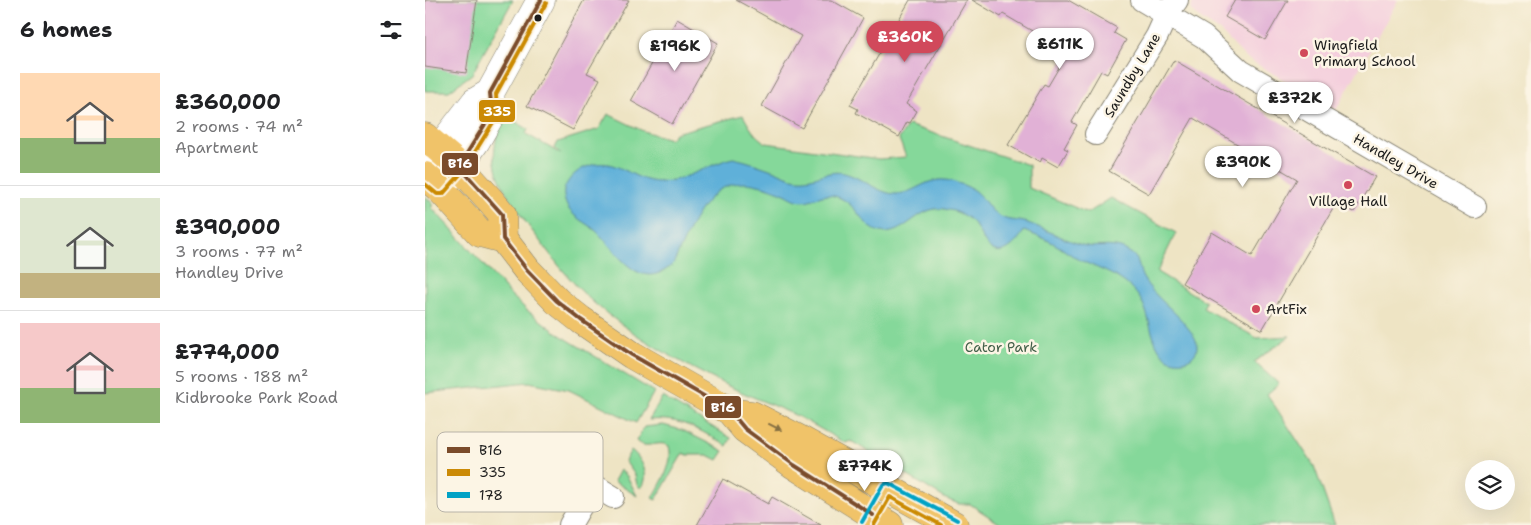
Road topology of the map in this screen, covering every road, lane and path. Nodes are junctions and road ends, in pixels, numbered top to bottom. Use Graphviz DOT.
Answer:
graph roads {
  1 [pos="541,0"];
  2 [pos="1142,0"];
  3 [pos="1172,7"];
  4 [pos="1096,134"];
  5 [pos="437,155"];
  6 [pos="433,182"];
  7 [pos="1475,207"];
  8 [pos="503,239"];
  9 [pos="730,411"];
  10 [pos="888,489"];
  11 [pos="603,492"];
  12 [pos="613,498"];
  13 [pos="577,512"];
  14 [pos="876,522"];
  15 [pos="570,525"];
  16 [pos="955,525"];
  1 -- 5 [label="street"];
  2 -- 3 [label="street, Handley Drive"];
  3 -- 4 [label="street, Saundby Lane"];
  3 -- 7 [label="street, Handley Drive"];
  5 -- 6 [label="street"];
  5 -- 8 [label="highway"];
  6 -- 8 [label="highway"];
  8 -- 9 [label="highway"];
  9 -- 10 [label="highway, one-way"];
  9 -- 14 [label="highway"];
  10 -- 14 [label="street"];
  10 -- 16 [label="highway"];
  11 -- 12 [label="street"];
  13 -- 15 [label="street"];
}
